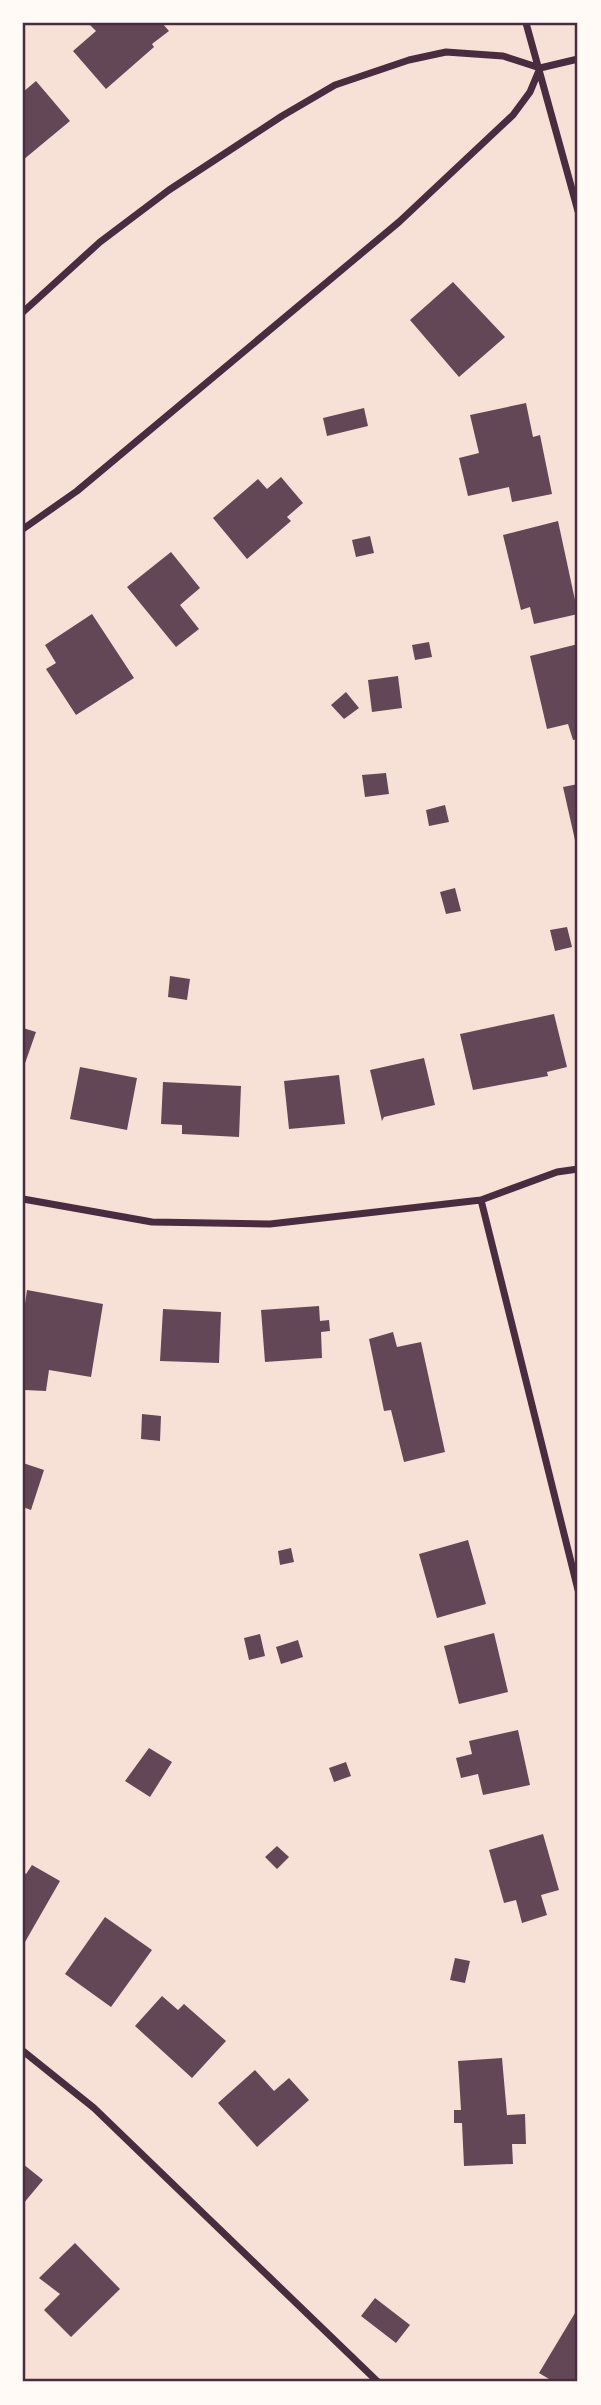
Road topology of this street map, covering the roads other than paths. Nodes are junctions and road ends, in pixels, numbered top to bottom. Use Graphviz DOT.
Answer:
graph roads {
  1 [pos="526,23"];
  2 [pos="578,59"];
  3 [pos="540,68"];
  4 [pos="578,211"];
  5 [pos="23,312"];
  6 [pos="23,529"];
  7 [pos="578,1169"];
  8 [pos="23,1199"];
  9 [pos="481,1200"];
  10 [pos="578,1590"];
  11 [pos="23,2051"];
  12 [pos="378,2382"];
  1 -- 3 [label="street"];
  2 -- 3 [label="street"];
  3 -- 4 [label="street"];
  3 -- 5 [label="street"];
  3 -- 6 [label="street"];
  7 -- 9 [label="street"];
  8 -- 9 [label="street"];
  9 -- 10 [label="street"];
  11 -- 12 [label="street"];
}
